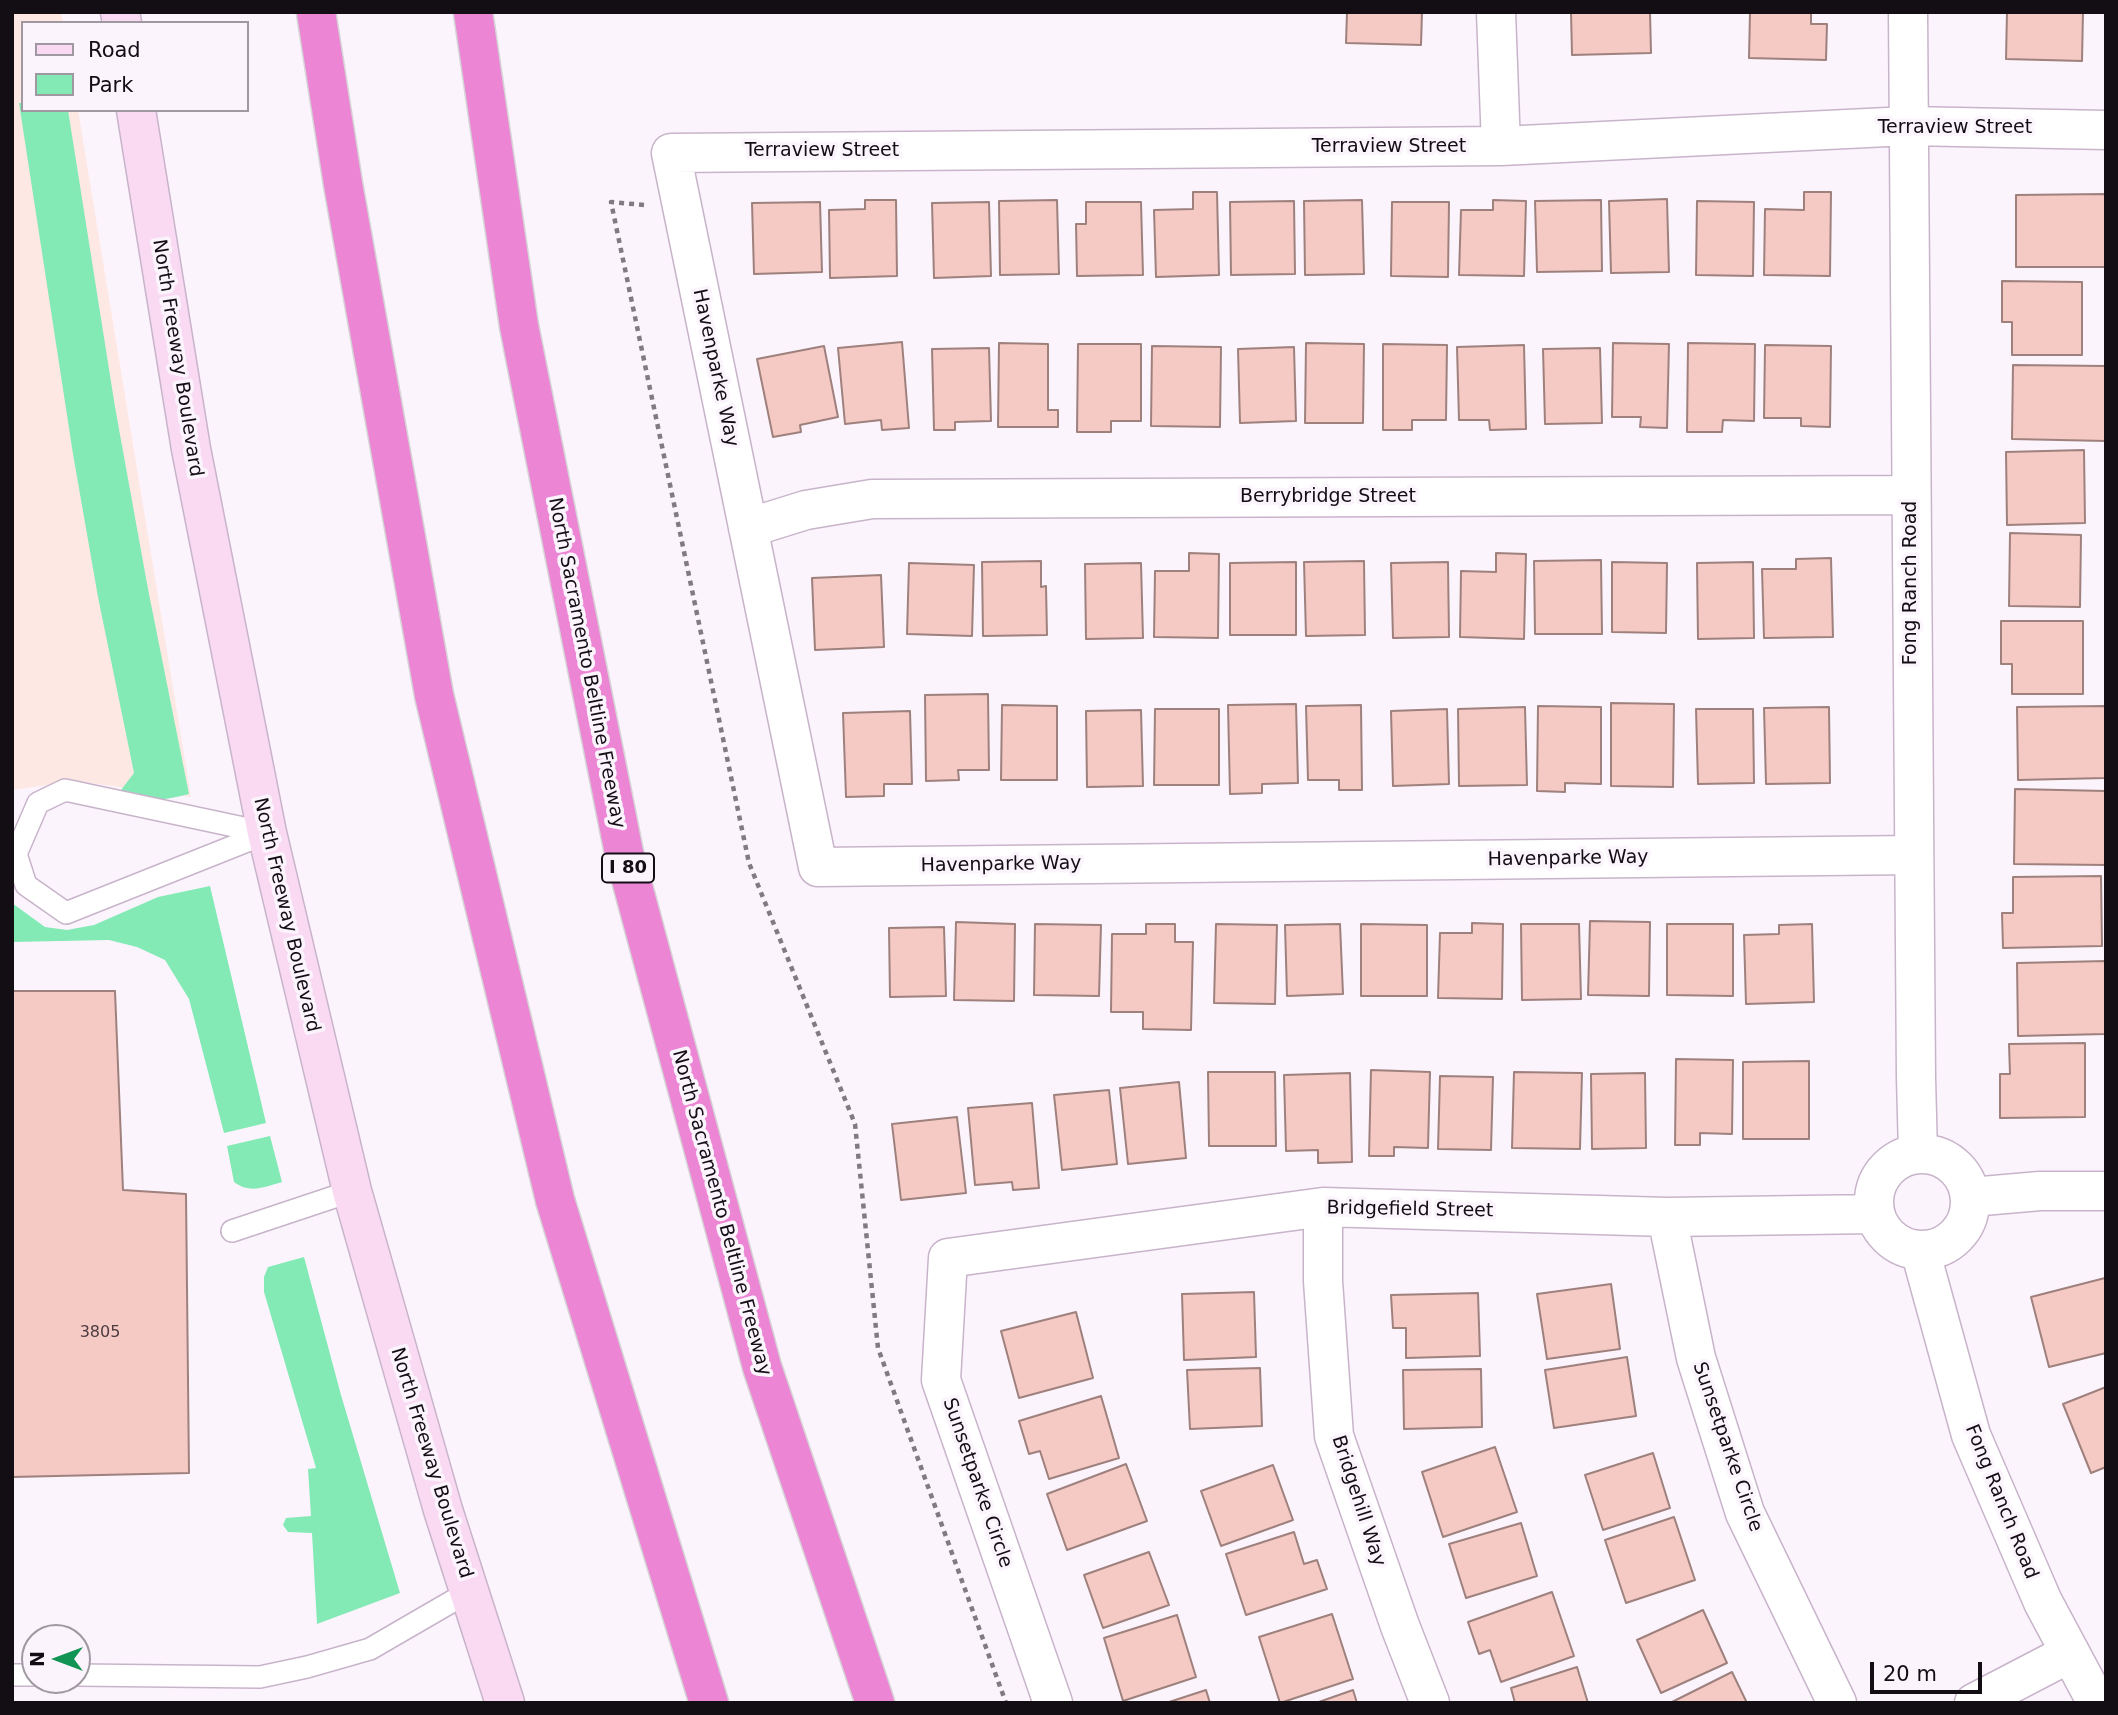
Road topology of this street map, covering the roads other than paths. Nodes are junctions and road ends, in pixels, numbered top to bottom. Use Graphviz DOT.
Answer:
graph roads {
  1 [pos="316,12"];
  2 [pos="473,12"];
  3 [pos="1496,12"];
  4 [pos="1908,12"];
  5 [pos="136,112"];
  6 [pos="1908,127"];
  7 [pos="2106,130"];
  8 [pos="1501,146"];
  9 [pos="671,153"];
  10 [pos="1911,495"];
  11 [pos="748,528"];
  12 [pos="267,834"];
  13 [pos="1914,855"];
  14 [pos="1918,1153"];
  15 [pos="352,1191"];
  16 [pos="2106,1191"];
  17 [pos="1970,1197"];
  18 [pos="1323,1207"];
  19 [pos="1875,1214"];
  20 [pos="1667,1217"];
  21 [pos="232,1231"];
  22 [pos="1920,1250"];
  23 [pos="947,1258"];
  24 [pos="470,1591"];
  25 [pos="2070,1653"];
  26 [pos="91,1675"];
  27 [pos="505,1703"];
  28 [pos="709,1703"];
  29 [pos="875,1703"];
  30 [pos="1053,1703"];
  31 [pos="1430,1703"];
  32 [pos="1838,1703"];
  33 [pos="1974,1703"];
  34 [pos="2097,1703"];
  1 -- 28 [label="highway"];
  2 -- 29 [label="highway, North Sacramento Beltline Freeway / I 80"];
  3 -- 8 [label="street"];
  4 -- 6 [label="street, Fong Ranch Road"];
  5 -- 12 [label="street, North Freeway Boulevard"];
  6 -- 7 [label="street, Terraview Street"];
  6 -- 8 [label="street, Terraview Street"];
  6 -- 10 [label="street, Fong Ranch Road"];
  8 -- 9 [label="street, Terraview Street"];
  9 -- 11 [label="street, Havenparke Way"];
  10 -- 11 [label="street, Berrybridge Street"];
  10 -- 13 [label="street, Fong Ranch Road"];
  11 -- 13 [label="street, Havenparke Way"];
  12 -- 12 [label="lane"];
  12 -- 15 [label="street, North Freeway Boulevard"];
  13 -- 14 [label="street, Fong Ranch Road"];
  14 -- 17 [label="street"];
  14 -- 19 [label="street"];
  15 -- 21 [label="lane"];
  15 -- 24 [label="street, North Freeway Boulevard"];
  16 -- 17 [label="street"];
  17 -- 22 [label="street"];
  18 -- 20 [label="street, Bridgefield Street"];
  18 -- 23 [label="street, Bridgefield Street"];
  18 -- 31 [label="street, Bridgehill Way"];
  19 -- 20 [label="street, Bridgefield Street"];
  19 -- 22 [label="street"];
  20 -- 32 [label="street, Sunsetparke Circle"];
  22 -- 25 [label="street, Fong Ranch Road"];
  23 -- 30 [label="street, Sunsetparke Circle"];
  24 -- 26 [label="lane"];
  24 -- 27 [label="street, North Freeway Boulevard"];
  25 -- 33 [label="street"];
  25 -- 34 [label="street, Fong Ranch Road"];
}
